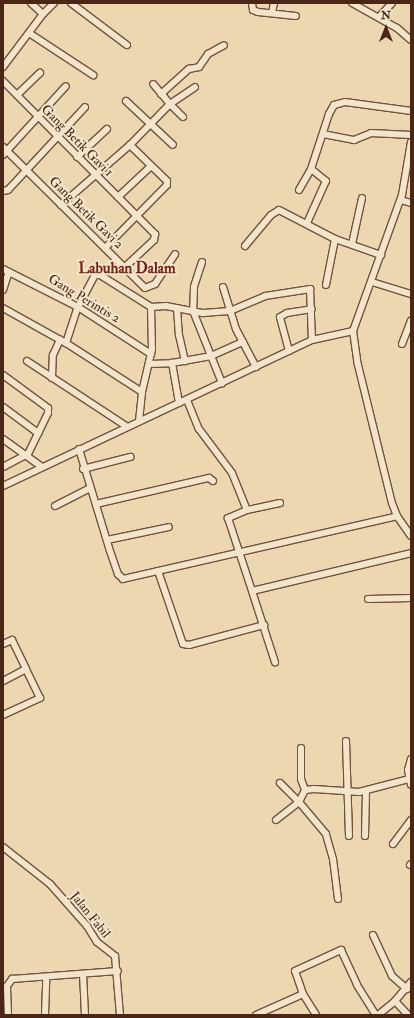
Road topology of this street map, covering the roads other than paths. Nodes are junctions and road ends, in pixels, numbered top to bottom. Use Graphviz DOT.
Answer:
graph roads {
  1 [pos="31,3"];
  2 [pos="54,3"];
  3 [pos="71,3"];
  4 [pos="252,3"];
  5 [pos="274,3"];
  6 [pos="352,3"];
  7 [pos="392,3"];
  8 [pos="272,12"];
  9 [pos="43,14"];
  10 [pos="296,16"];
  11 [pos="379,17"];
  12 [pos="28,33"];
  13 [pos="411,40"];
  14 [pos="224,45"];
  15 [pos="127,46"];
  16 [pos="3,67"];
  17 [pos="40,73"];
  18 [pos="93,75"];
  19 [pos="3,81"];
  20 [pos="153,84"];
  21 [pos="66,86"];
  22 [pos="195,86"];
  23 [pos="162,94"];
  24 [pos="17,95"];
  25 [pos="126,101"];
  26 [pos="170,104"];
  27 [pos="85,107"];
  28 [pos="411,111"];
  29 [pos="38,117"];
  30 [pos="183,117"];
  31 [pos="150,125"];
  32 [pos="107,129"];
  33 [pos="323,134"];
  34 [pos="411,135"];
  35 [pos="58,137"];
  36 [pos="411,142"];
  37 [pos="130,145"];
  38 [pos="173,145"];
  39 [pos="4,151"];
  40 [pos="77,157"];
  41 [pos="151,166"];
  42 [pos="311,169"];
  43 [pos="26,170"];
  44 [pos="96,175"];
  45 [pos="299,190"];
  46 [pos="3,191"];
  47 [pos="118,197"];
  48 [pos="362,198"];
  49 [pos="400,200"];
  50 [pos="411,203"];
  51 [pos="61,205"];
  52 [pos="136,216"];
  53 [pos="307,223"];
  54 [pos="335,239"];
  55 [pos="352,244"];
  56 [pos="245,246"];
  57 [pos="105,248"];
  58 [pos="175,254"];
  59 [pos="381,255"];
  60 [pos="202,262"];
  61 [pos="125,266"];
  62 [pos="6,270"];
  63 [pos="372,282"];
  64 [pos="326,285"];
  65 [pos="223,287"];
  66 [pos="3,290"];
  67 [pos="411,294"];
  68 [pos="78,307"];
  69 [pos="151,307"];
  70 [pos="3,308"];
  71 [pos="177,308"];
  72 [pos="312,309"];
  73 [pos="193,311"];
  74 [pos="230,311"];
  75 [pos="411,321"];
  76 [pos="353,331"];
  77 [pos="60,340"];
  78 [pos="312,340"];
  79 [pos="243,342"];
  80 [pos="66,343"];
  81 [pos="402,344"];
  82 [pos="289,351"];
  83 [pos="151,354"];
  84 [pos="211,356"];
  85 [pos="27,361"];
  86 [pos="185,361"];
  87 [pos="149,364"];
  88 [pos="172,364"];
  89 [pos="256,367"];
  90 [pos="3,375"];
  91 [pos="52,378"];
  92 [pos="222,383"];
  93 [pos="142,392"];
  94 [pos="187,400"];
  95 [pos="179,403"];
  96 [pos="3,407"];
  97 [pos="138,421"];
  98 [pos="126,426"];
  99 [pos="38,433"];
  100 [pos="3,439"];
  101 [pos="78,449"];
  102 [pos="26,455"];
  103 [pos="130,457"];
  104 [pos="3,467"];
  105 [pos="42,467"];
  106 [pos="83,469"];
  107 [pos="214,481"];
  108 [pos="3,486"];
  109 [pos="90,488"];
  110 [pos="280,503"];
  111 [pos="96,504"];
  112 [pos="55,506"];
  113 [pos="247,510"];
  114 [pos="397,516"];
  115 [pos="169,527"];
  116 [pos="411,536"];
  117 [pos="107,540"];
  118 [pos="239,552"];
  119 [pos="411,553"];
  120 [pos="158,571"];
  121 [pos="252,591"];
  122 [pos="411,598"];
  123 [pos="368,599"];
  124 [pos="264,626"];
  125 [pos="3,644"];
  126 [pos="275,662"];
  127 [pos="26,669"];
  128 [pos="3,680"];
  129 [pos="3,715"];
  130 [pos="346,741"];
  131 [pos="301,748"];
  132 [pos="411,759"];
  133 [pos="410,782"];
  134 [pos="280,783"];
  135 [pos="306,790"];
  136 [pos="366,791"];
  137 [pos="349,792"];
  138 [pos="299,802"];
  139 [pos="276,820"];
  140 [pos="411,820"];
  141 [pos="349,836"];
  142 [pos="365,836"];
  143 [pos="393,844"];
  144 [pos="3,847"];
  145 [pos="338,899"];
  146 [pos="373,935"];
  147 [pos="118,971"];
  148 [pos="83,974"];
  149 [pos="46,976"];
  150 [pos="411,982"];
  151 [pos="407,989"];
  152 [pos="303,994"];
  153 [pos="395,1001"];
  154 [pos="8,1015"];
  155 [pos="45,1015"];
  156 [pos="85,1015"];
  157 [pos="120,1015"];
  158 [pos="257,1015"];
  159 [pos="316,1015"];
  160 [pos="377,1015"];
  161 [pos="408,1015"];
  1 -- 9 [label="street"];
  2 -- 9 [label="street"];
  3 -- 15 [label="street"];
  4 -- 8 [label="street"];
  5 -- 8 [label="street"];
  6 -- 11 [label="street"];
  7 -- 11 [label="street"];
  8 -- 10 [label="street"];
  9 -- 12 [label="street"];
  11 -- 13 [label="street"];
  12 -- 16 [label="street"];
  12 -- 18 [label="street"];
  14 -- 23 [label="street"];
  17 -- 24 [label="street"];
  19 -- 24 [label="street, Gang Betik Gavi 1"];
  20 -- 23 [label="street"];
  21 -- 29 [label="street"];
  22 -- 26 [label="street"];
  23 -- 26 [label="street"];
  24 -- 29 [label="street, Gang Betik Gavi 1"];
  25 -- 31 [label="street"];
  26 -- 30 [label="street"];
  26 -- 31 [label="street"];
  27 -- 35 [label="street"];
  28 -- 33 [label="street"];
  29 -- 35 [label="street, Gang Betik Gavi 1"];
  29 -- 39 [label="street"];
  31 -- 37 [label="street"];
  31 -- 38 [label="street"];
  32 -- 40 [label="street"];
  33 -- 34 [label="street"];
  33 -- 42 [label="street"];
  35 -- 40 [label="street, Gang Betik Gavi 1"];
  35 -- 43 [label="street"];
  36 -- 49 [label="street"];
  37 -- 41 [label="street"];
  37 -- 44 [label="street"];
  39 -- 43 [label="street, Gang Betik Gavi 2"];
  40 -- 44 [label="street, Gang Betik Gavi 1"];
  41 -- 47 [label="street"];
  41 -- 52 [label="street"];
  42 -- 45 [label="street"];
  42 -- 53 [label="street"];
  43 -- 46 [label="street"];
  43 -- 51 [label="street, Gang Betik Gavi 2"];
  44 -- 47 [label="street, Gang Betik Gavi 1"];
  44 -- 51 [label="street"];
  47 -- 52 [label="street, Gang Betik Gavi 1"];
  48 -- 55 [label="street"];
  49 -- 50 [label="street"];
  49 -- 59 [label="street"];
  51 -- 57 [label="street, Gang Betik Gavi 2"];
  52 -- 57 [label="street"];
  52 -- 61 [label="street, Gang Betik Gavi 1"];
  53 -- 54 [label="street"];
  53 -- 56 [label="street"];
  54 -- 55 [label="street"];
  54 -- 64 [label="street"];
  55 -- 59 [label="street"];
  57 -- 61 [label="street, Gang Betik Gavi 2"];
  58 -- 61 [label="street, Gang Betik Gavi 2"];
  59 -- 63 [label="street"];
  60 -- 73 [label="street"];
  62 -- 66 [label="street"];
  62 -- 68 [label="street, Gang Perintis 2"];
  63 -- 67 [label="street"];
  63 -- 76 [label="street"];
  65 -- 74 [label="street"];
  68 -- 69 [label="street"];
  68 -- 80 [label="street"];
  68 -- 83 [label="street, Gang Perintis 2"];
  69 -- 71 [label="street"];
  69 -- 83 [label="street"];
  70 -- 77 [label="street"];
  71 -- 73 [label="street"];
  71 -- 86 [label="street"];
  72 -- 74 [label="street"];
  72 -- 78 [label="street"];
  72 -- 82 [label="street"];
  73 -- 74 [label="street"];
  73 -- 84 [label="street"];
  74 -- 79 [label="street"];
  75 -- 81 [label="street"];
  76 -- 78 [label="street"];
  76 -- 114 [label="street"];
  77 -- 80 [label="street"];
  77 -- 91 [label="street"];
  78 -- 82 [label="street"];
  79 -- 84 [label="street"];
  79 -- 89 [label="street"];
  80 -- 93 [label="street"];
  82 -- 89 [label="street"];
  83 -- 87 [label="street"];
  84 -- 86 [label="street"];
  84 -- 92 [label="street"];
  85 -- 91 [label="street"];
  86 -- 88 [label="street"];
  87 -- 88 [label="street"];
  87 -- 93 [label="street"];
  88 -- 95 [label="street"];
  89 -- 92 [label="street"];
  90 -- 99 [label="street"];
  91 -- 98 [label="street"];
  92 -- 94 [label="street"];
  93 -- 97 [label="street"];
  94 -- 95 [label="street"];
  94 -- 113 [label="street"];
  95 -- 97 [label="street"];
  96 -- 99 [label="street"];
  97 -- 98 [label="street"];
  98 -- 101 [label="street"];
  99 -- 102 [label="street"];
  100 -- 102 [label="street"];
  101 -- 105 [label="street"];
  101 -- 106 [label="street"];
  102 -- 104 [label="street"];
  102 -- 105 [label="street"];
  103 -- 106 [label="street"];
  105 -- 108 [label="street"];
  106 -- 109 [label="street"];
  107 -- 111 [label="street"];
  109 -- 111 [label="street"];
  109 -- 112 [label="street"];
  110 -- 113 [label="street"];
  111 -- 117 [label="street"];
  113 -- 118 [label="street"];
  114 -- 116 [label="street"];
  114 -- 118 [label="street"];
  115 -- 117 [label="street"];
  117 -- 120 [label="street"];
  118 -- 120 [label="street"];
  118 -- 121 [label="street"];
  119 -- 121 [label="street"];
  120 -- 124 [label="street"];
  121 -- 124 [label="street"];
  122 -- 123 [label="street"];
  124 -- 126 [label="street"];
  125 -- 127 [label="street"];
  127 -- 128 [label="street"];
  127 -- 129 [label="street"];
  130 -- 137 [label="street"];
  131 -- 135 [label="street"];
  132 -- 133 [label="street"];
  133 -- 136 [label="street"];
  134 -- 138 [label="street"];
  135 -- 137 [label="street"];
  135 -- 138 [label="street"];
  136 -- 137 [label="street"];
  136 -- 142 [label="street"];
  137 -- 141 [label="street"];
  138 -- 139 [label="street"];
  138 -- 145 [label="street"];
  140 -- 143 [label="street"];
  144 -- 147 [label="street, Jalan Fabil"];
  146 -- 151 [label="street"];
  147 -- 148 [label="street"];
  147 -- 157 [label="street, Jalan Fabil"];
  148 -- 149 [label="street"];
  148 -- 156 [label="street"];
  149 -- 154 [label="street"];
  149 -- 155 [label="street"];
  150 -- 151 [label="street"];
  151 -- 153 [label="street"];
  152 -- 158 [label="street"];
  152 -- 159 [label="street"];
  152 -- 160 [label="street"];
  153 -- 160 [label="street"];
  153 -- 161 [label="street"];
}
